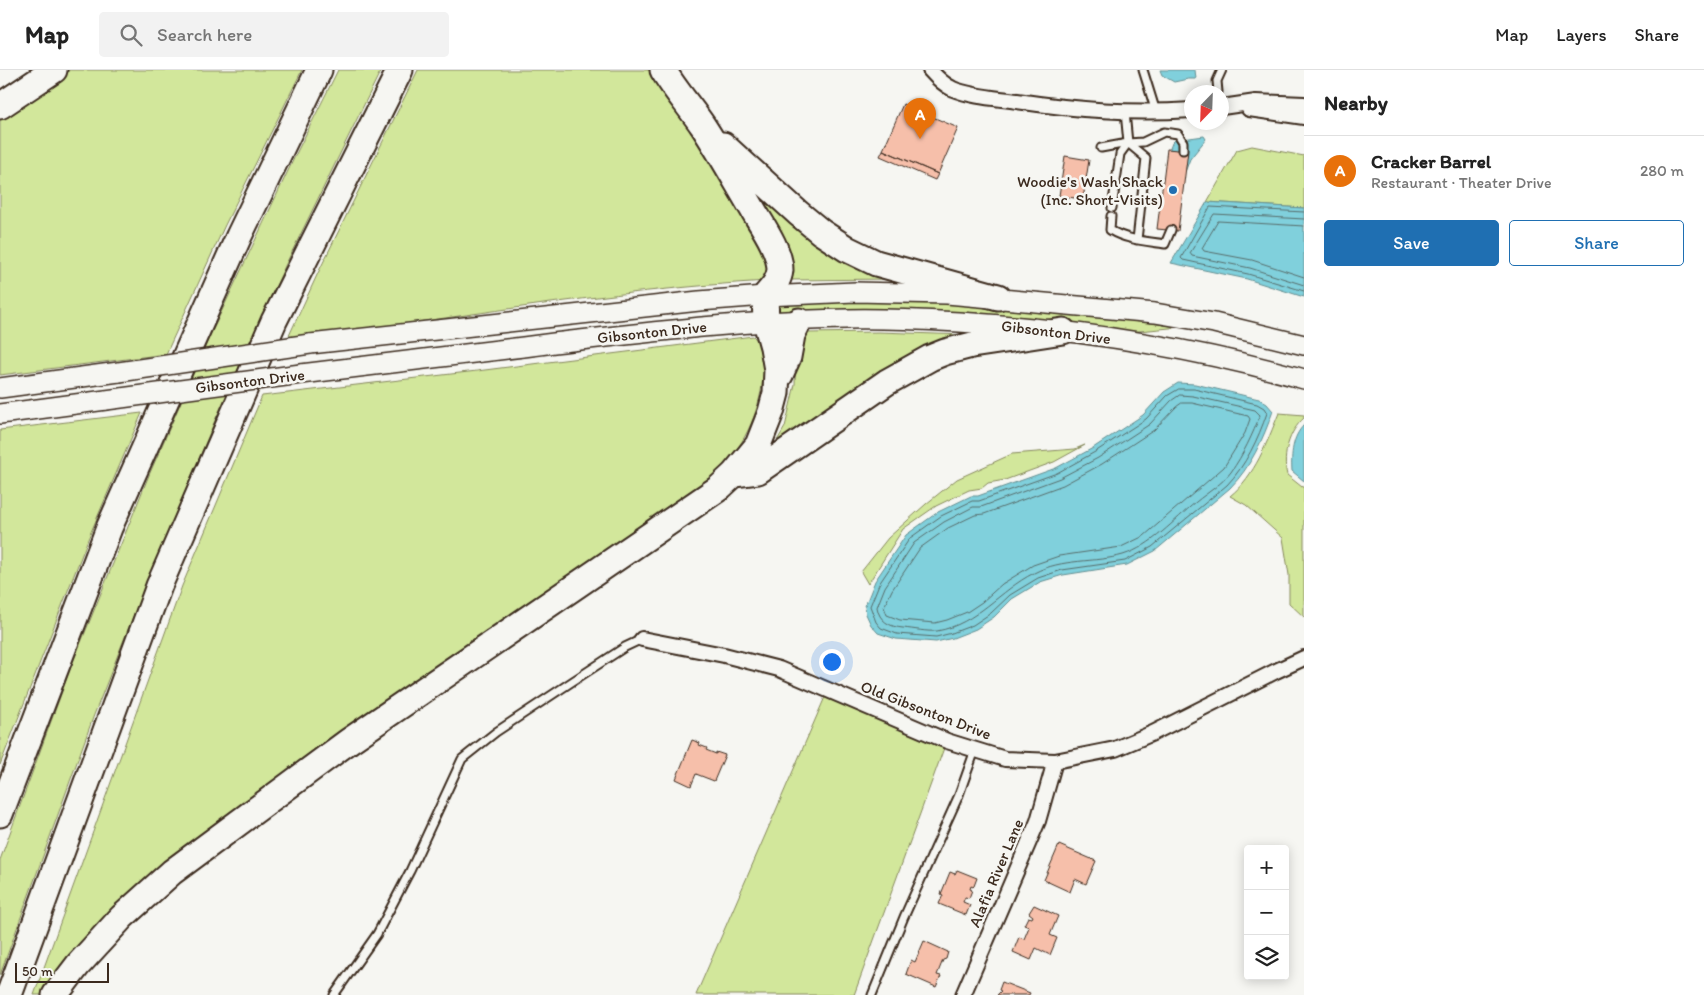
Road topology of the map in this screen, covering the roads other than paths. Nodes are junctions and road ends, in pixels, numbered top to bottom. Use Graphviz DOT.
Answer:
graph roads {
  1 [pos="54,70"];
  2 [pos="319,70"];
  3 [pos="400,70"];
  4 [pos="663,70"];
  5 [pos="930,70"];
  6 [pos="1143,70"];
  7 [pos="1222,70"];
  8 [pos="1218,85"];
  9 [pos="1304,104"];
  10 [pos="0,106"];
  11 [pos="1229,107"];
  12 [pos="1229,107"];
  13 [pos="1184,110"];
  14 [pos="1125,112"];
  15 [pos="1156,112"];
  16 [pos="1304,117"];
  17 [pos="703,126"];
  18 [pos="1128,143"];
  19 [pos="1101,148"];
  20 [pos="1183,150"];
  21 [pos="1112,208"];
  22 [pos="1111,216"];
  23 [pos="1170,230"];
  24 [pos="1136,240"];
  25 [pos="765,296"];
  26 [pos="998,297"];
  27 [pos="799,320"];
  28 [pos="766,322"];
  29 [pos="1063,331"];
  30 [pos="1304,345"];
  31 [pos="1304,379"];
  32 [pos="778,380"];
  33 [pos="0,388"];
  34 [pos="0,414"];
  35 [pos="734,474"];
  36 [pos="642,639"];
  37 [pos="1304,658"];
  38 [pos="975,750"];
  39 [pos="1055,761"];
  40 [pos="0,814"];
  41 [pos="10,995"];
  42 [pos="55,995"];
  43 [pos="334,995"];
  44 [pos="872,995"];
  45 [pos="963,995"];
  1 -- 10 [label="highway"];
  2 -- 40 [label="highway"];
  3 -- 41 [label="highway"];
  4 -- 17 [label="highway"];
  5 -- 14 [label="street"];
  6 -- 15 [label="lane"];
  7 -- 8 [label="lane"];
  9 -- 11 [label="street"];
  12 -- 16 [label="street"];
  13 -- 15 [label="street"];
  14 -- 15 [label="street"];
  14 -- 18 [label="lane"];
  17 -- 25 [label="highway"];
  17 -- 26 [label="highway"];
  18 -- 19 [label="lane"];
  18 -- 20 [label="lane"];
  18 -- 21 [label="lane"];
  18 -- 24 [label="lane"];
  22 -- 24 [label="lane"];
  23 -- 24 [label="lane"];
  25 -- 26 [label="main road, Gibsonton Drive"];
  25 -- 28 [label="highway"];
  25 -- 33 [label="main road, Gibsonton Drive, bridge"];
  26 -- 30 [label="main road, Gibsonton Drive"];
  27 -- 28 [label="main road, Gibsonton Drive"];
  27 -- 29 [label="main road, Gibsonton Drive"];
  27 -- 32 [label="highway"];
  28 -- 32 [label="highway"];
  28 -- 34 [label="main road, Gibsonton Drive, bridge"];
  29 -- 31 [label="main road, Gibsonton Drive"];
  29 -- 35 [label="highway"];
  32 -- 35 [label="highway"];
  35 -- 42 [label="highway"];
  36 -- 38 [label="street, Old Gibsonton Drive"];
  36 -- 43 [label="lane"];
  37 -- 39 [label="street, Old Gibsonton Drive"];
  38 -- 39 [label="street, Old Gibsonton Drive"];
  38 -- 44 [label="lane"];
  39 -- 45 [label="street, Alafia River Lane"];
}
